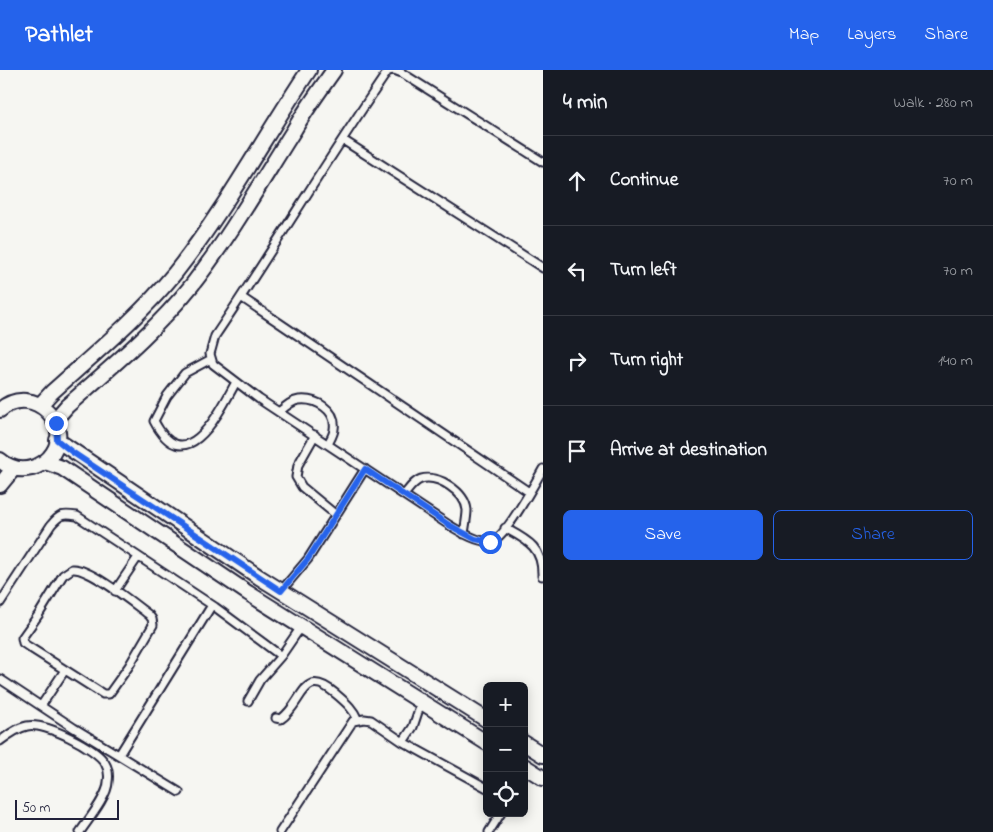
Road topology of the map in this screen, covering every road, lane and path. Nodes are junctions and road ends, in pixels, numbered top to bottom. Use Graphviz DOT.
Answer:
graph roads {
  1 [pos="309,70"];
  2 [pos="334,70"];
  3 [pos="343,140"];
  4 [pos="543,162"];
  5 [pos="543,268"];
  6 [pos="241,298"];
  7 [pos="212,359"];
  8 [pos="236,382"];
  9 [pos="40,405"];
  10 [pos="0,410"];
  11 [pos="279,412"];
  12 [pos="54,421"];
  13 [pos="315,435"];
  14 [pos="57,440"];
  15 [pos="328,444"];
  16 [pos="0,460"];
  17 [pos="45,462"];
  18 [pos="14,468"];
  19 [pos="365,469"];
  20 [pos="543,469"];
  21 [pos="0,485"];
  22 [pos="529,492"];
  23 [pos="404,495"];
  24 [pos="336,515"];
  25 [pos="506,528"];
  26 [pos="464,534"];
  27 [pos="138,557"];
  28 [pos="256,575"];
  29 [pos="542,576"];
  30 [pos="115,590"];
  31 [pos="243,590"];
  32 [pos="281,591"];
  33 [pos="0,603"];
  34 [pos="212,605"];
  35 [pos="301,627"];
  36 [pos="281,656"];
  37 [pos="65,670"];
  38 [pos="0,679"];
  39 [pos="248,701"];
  40 [pos="421,702"];
  41 [pos="41,706"];
  42 [pos="483,717"];
  43 [pos="276,718"];
  44 [pos="358,720"];
  45 [pos="0,741"];
  46 [pos="483,741"];
  47 [pos="403,742"];
  48 [pos="528,746"];
  49 [pos="119,755"];
  50 [pos="543,755"];
  51 [pos="528,769"];
  52 [pos="543,778"];
  53 [pos="483,786"];
  54 [pos="179,792"];
  55 [pos="498,817"];
  56 [pos="80,832"];
  57 [pos="280,832"];
  58 [pos="489,832"];
  1 -- 9 [label="street"];
  2 -- 12 [label="street"];
  3 -- 4 [label="lane"];
  3 -- 5 [label="lane"];
  3 -- 6 [label="lane"];
  6 -- 7 [label="lane"];
  6 -- 22 [label="lane"];
  7 -- 8 [label="lane"];
  7 -- 8 [label="lane"];
  8 -- 11 [label="lane"];
  9 -- 10 [label="street"];
  9 -- 12 [label="street"];
  11 -- 13 [label="lane"];
  11 -- 15 [label="lane"];
  12 -- 14 [label="street"];
  13 -- 15 [label="lane"];
  13 -- 24 [label="lane"];
  14 -- 17 [label="street"];
  14 -- 28 [label="street"];
  15 -- 19 [label="lane"];
  16 -- 18 [label="street"];
  17 -- 18 [label="street"];
  17 -- 31 [label="street"];
  18 -- 21 [label="street"];
  19 -- 23 [label="lane"];
  19 -- 24 [label="lane"];
  20 -- 22 [label="lane"];
  22 -- 25 [label="lane"];
  23 -- 26 [label="lane"];
  23 -- 26 [label="lane"];
  24 -- 32 [label="lane"];
  25 -- 26 [label="lane"];
  25 -- 29 [label="lane"];
  27 -- 30 [label="lane"];
  27 -- 33 [label="lane"];
  27 -- 34 [label="lane"];
  28 -- 31 [label="street"];
  28 -- 32 [label="street"];
  30 -- 37 [label="lane"];
  30 -- 37 [label="lane"];
  31 -- 35 [label="street"];
  32 -- 42 [label="street"];
  34 -- 36 [label="lane"];
  34 -- 49 [label="lane"];
  35 -- 36 [label="lane"];
  35 -- 40 [label="street"];
  36 -- 39 [label="lane"];
  37 -- 41 [label="lane"];
  38 -- 41 [label="lane"];
  40 -- 46 [label="street"];
  40 -- 47 [label="lane"];
  41 -- 49 [label="lane"];
  43 -- 44 [label="lane"];
  44 -- 47 [label="lane"];
  44 -- 57 [label="lane"];
  45 -- 56 [label="lane"];
  47 -- 53 [label="lane"];
  48 -- 50 [label="street"];
  49 -- 54 [label="lane"];
  51 -- 52 [label="street"];
  55 -- 58 [label="lane"];
}
